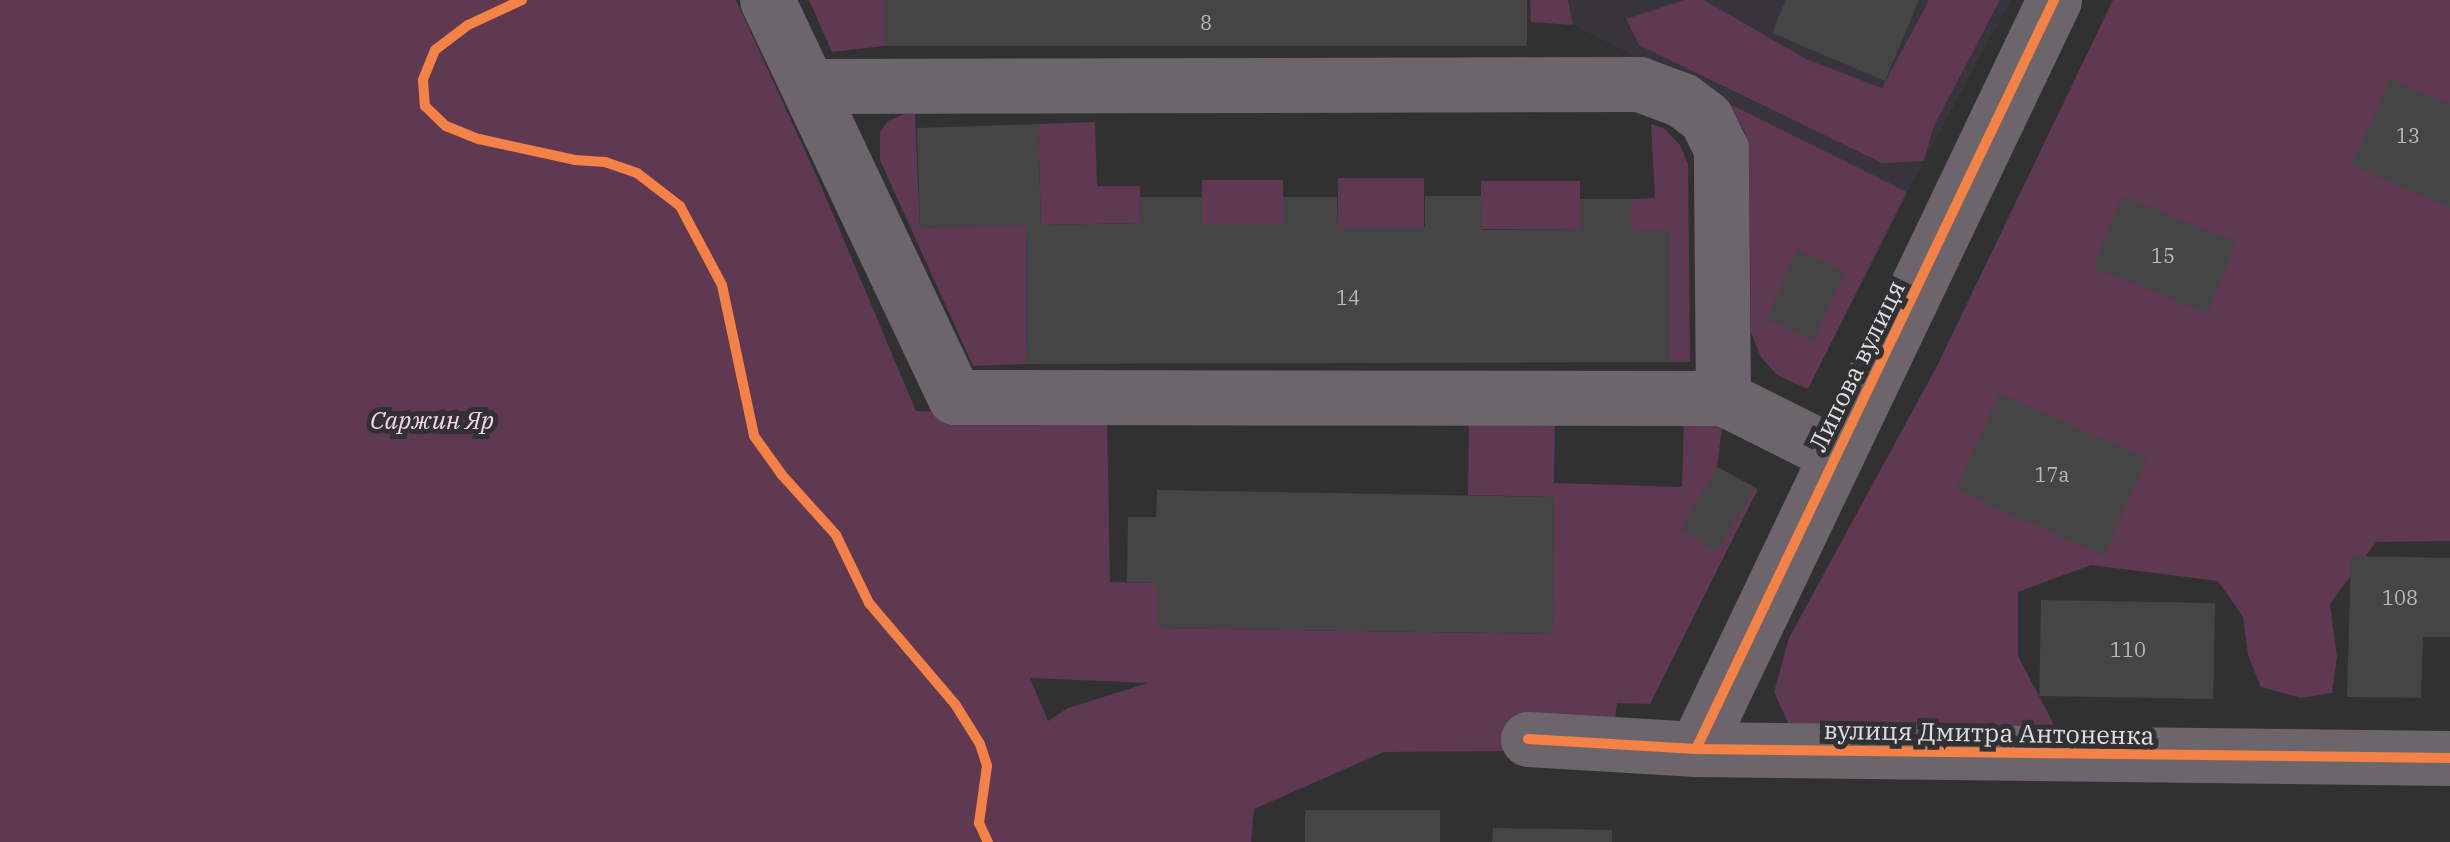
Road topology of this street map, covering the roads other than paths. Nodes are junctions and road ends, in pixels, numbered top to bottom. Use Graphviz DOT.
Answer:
graph roads {
  1 [pos="767,0"];
  2 [pos="2054,0"];
  3 [pos="808,86"];
  4 [pos="1723,398"];
  5 [pos="1837,454"];
  6 [pos="1528,739"];
  7 [pos="1696,749"];
  8 [pos="2450,758"];
  1 -- 3 [label="street"];
  2 -- 5 [label="street, Липова вулиця"];
  3 -- 4 [label="street"];
  3 -- 4 [label="street"];
  4 -- 5 [label="street"];
  5 -- 7 [label="street, Липова вулиця"];
  6 -- 7 [label="street, вулиця Дмитра Антоненка"];
  7 -- 8 [label="street, вулиця Дмитра Антоненка"];
}
